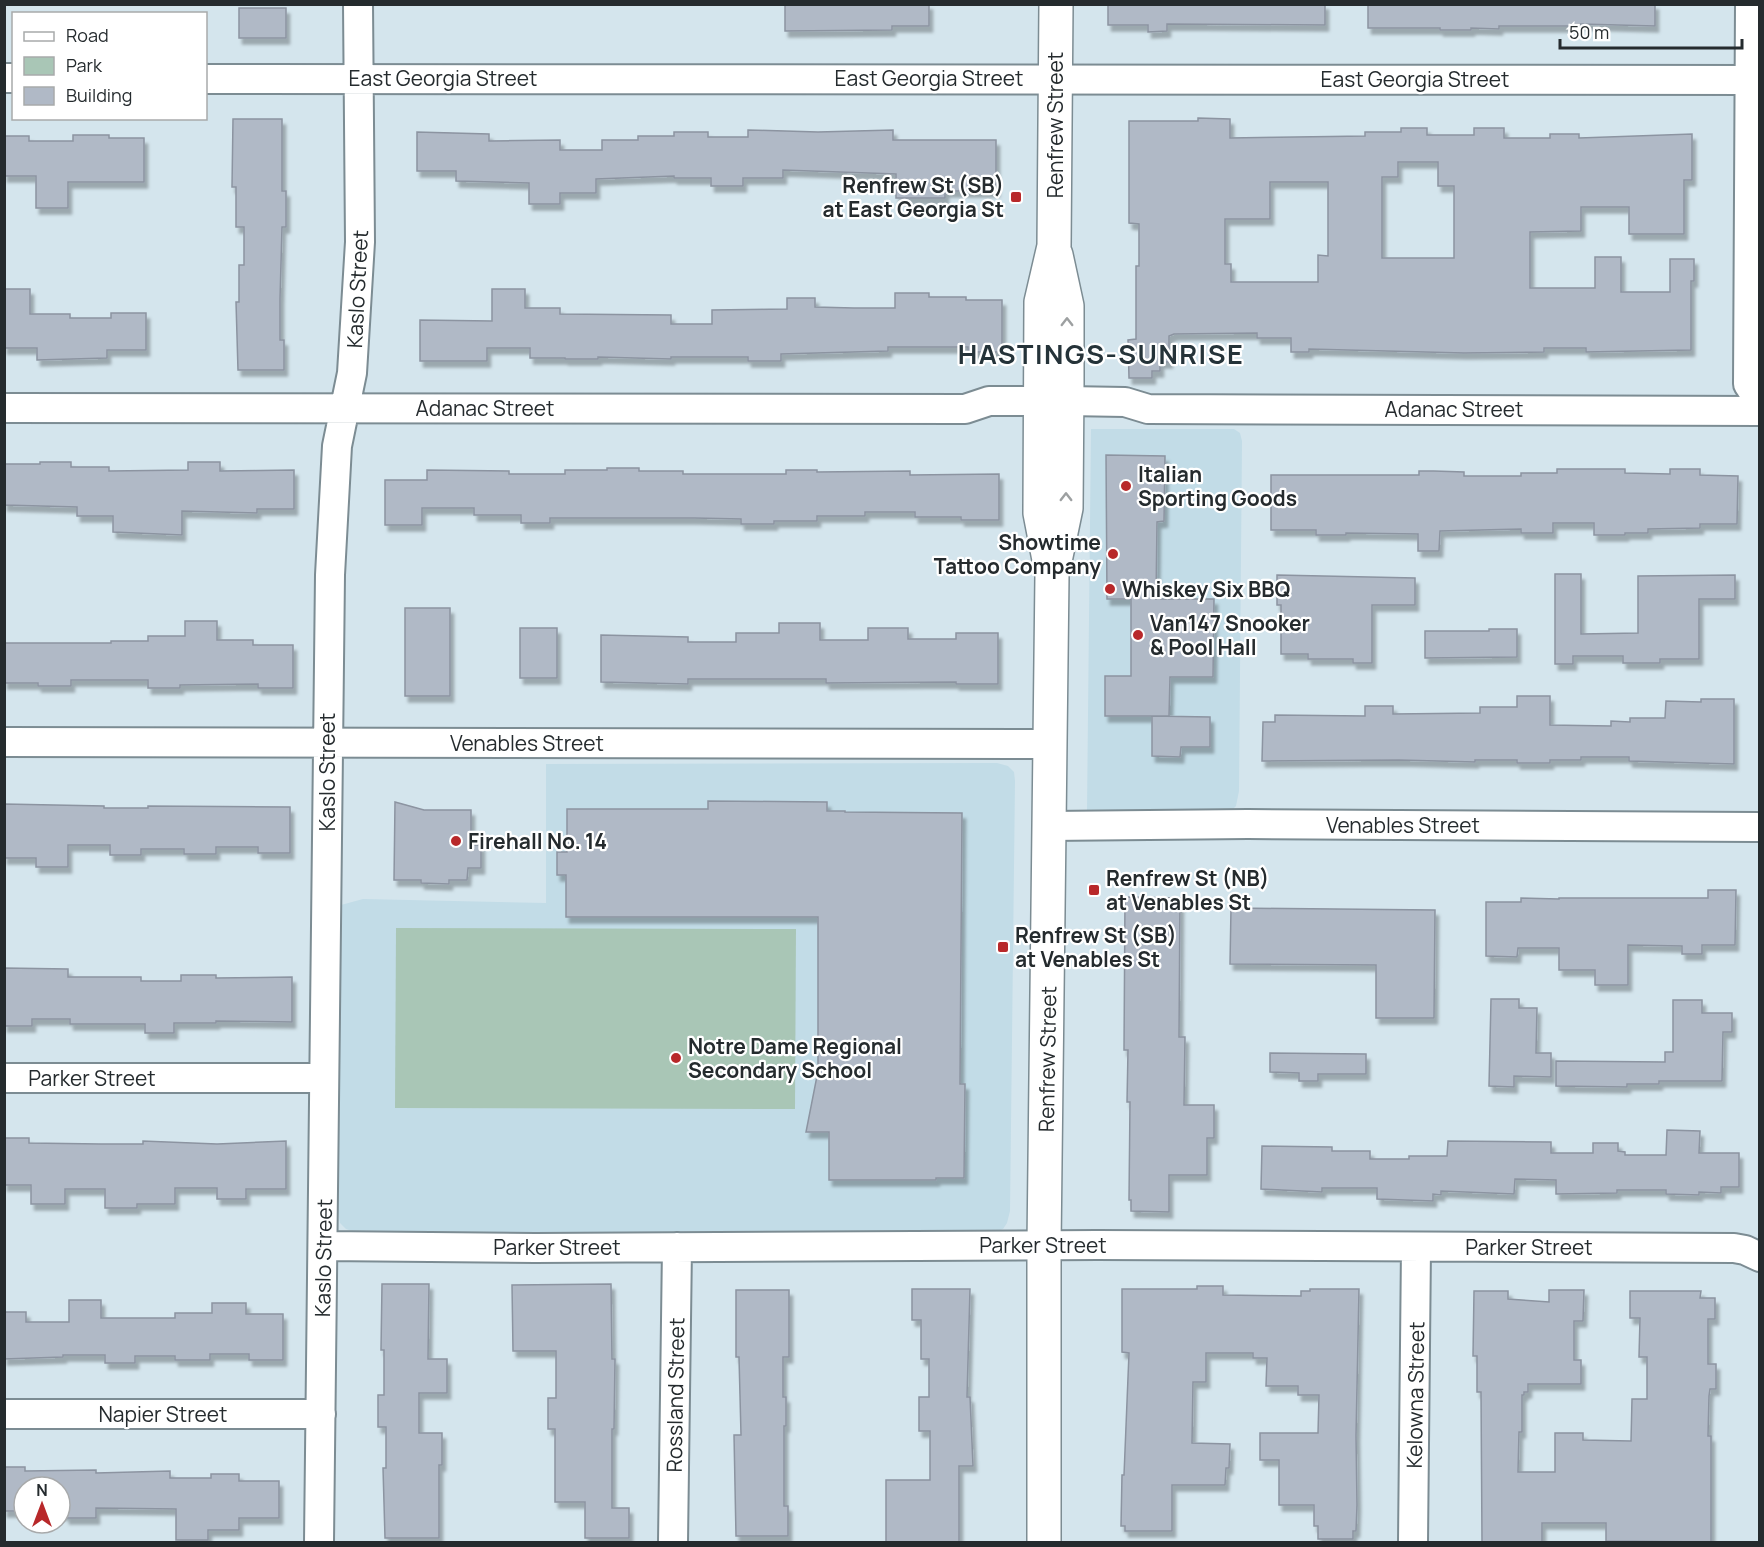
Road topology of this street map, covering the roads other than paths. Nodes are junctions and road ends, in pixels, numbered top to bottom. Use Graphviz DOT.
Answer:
graph roads {
  1 [pos="358,4"];
  2 [pos="1056,4"];
  3 [pos="1750,4"];
  4 [pos="1055,78"];
  5 [pos="207,79"];
  6 [pos="358,79"];
  7 [pos="1755,80"];
  8 [pos="1760,402"];
  9 [pos="4,408"];
  10 [pos="345,408"];
  11 [pos="1053,409"];
  12 [pos="1760,411"];
  13 [pos="4,742"];
  14 [pos="328,743"];
  15 [pos="1050,744"];
  16 [pos="1049,826"];
  17 [pos="1759,827"];
  18 [pos="4,1078"];
  19 [pos="324,1078"];
  20 [pos="1044,1245"];
  21 [pos="324,1246"];
  22 [pos="676,1247"];
  23 [pos="1416,1247"];
  24 [pos="1760,1257"];
  25 [pos="4,1414"];
  26 [pos="321,1414"];
  27 [pos="319,1542"];
  28 [pos="673,1542"];
  29 [pos="1044,1542"];
  30 [pos="1413,1542"];
  1 -- 6 [label="street, Kaslo Street"];
  2 -- 4 [label="street, Renfrew Street"];
  3 -- 7 [label="street"];
  4 -- 6 [label="street, East Georgia Street"];
  4 -- 7 [label="street, East Georgia Street"];
  4 -- 11 [label="street, Renfrew Street"];
  5 -- 6 [label="street, East Georgia Street"];
  6 -- 10 [label="street, Kaslo Street"];
  7 -- 8 [label="street"];
  9 -- 10 [label="street, Adanac Street"];
  10 -- 11 [label="street, Adanac Street"];
  10 -- 14 [label="street, Kaslo Street"];
  11 -- 12 [label="street, Adanac Street"];
  11 -- 15 [label="street, Renfrew Street"];
  13 -- 14 [label="street, Venables Street"];
  14 -- 15 [label="street, Venables Street"];
  14 -- 19 [label="street, Kaslo Street"];
  15 -- 16 [label="street, Renfrew Street"];
  16 -- 17 [label="street, Venables Street"];
  16 -- 20 [label="street, Renfrew Street"];
  18 -- 19 [label="street, Parker Street"];
  19 -- 21 [label="street, Kaslo Street"];
  20 -- 22 [label="street, Parker Street"];
  20 -- 23 [label="street, Parker Street"];
  20 -- 29 [label="street, Renfrew Street"];
  21 -- 22 [label="street, Parker Street"];
  21 -- 26 [label="street, Kaslo Street"];
  22 -- 28 [label="street, Rossland Street"];
  23 -- 24 [label="street, Parker Street"];
  23 -- 30 [label="street, Kelowna Street"];
  25 -- 26 [label="street, Napier Street"];
  26 -- 27 [label="street, Kaslo Street"];
}
